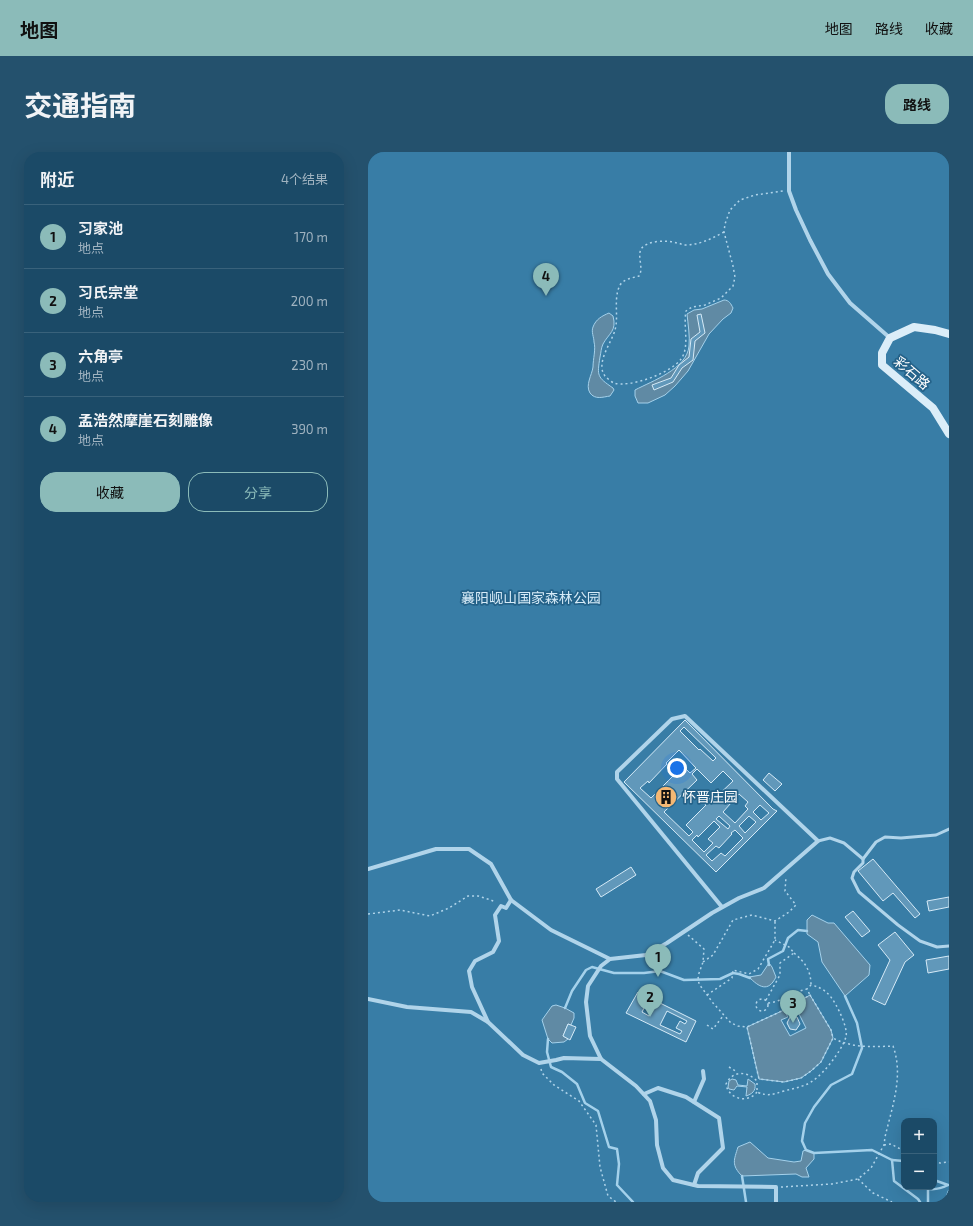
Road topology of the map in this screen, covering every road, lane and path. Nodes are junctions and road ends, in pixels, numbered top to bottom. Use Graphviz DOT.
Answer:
graph roads {
  1 [pos="789,152"];
  2 [pos="789,191"];
  3 [pos="724,232"];
  4 [pos="949,334"];
  5 [pos="890,338"];
  6 [pos="949,434"];
  7 [pos="949,830"];
  8 [pos="818,841"];
  9 [pos="863,859"];
  10 [pos="368,869"];
  11 [pos="784,871"];
  12 [pos="511,900"];
  13 [pos="501,906"];
  14 [pos="722,907"];
  15 [pos="368,914"];
  16 [pos="775,921"];
  17 [pos="683,932"];
  18 [pos="775,940"];
  19 [pos="949,946"];
  20 [pos="794,953"];
  21 [pos="610,959"];
  22 [pos="703,962"];
  23 [pos="811,985"];
  24 [pos="807,989"];
  25 [pos="707,995"];
  26 [pos="810,995"];
  27 [pos="368,999"];
  28 [pos="766,1000"];
  29 [pos="768,1003"];
  30 [pos="724,1015"];
  31 [pos="488,1022"];
  32 [pos="706,1025"];
  33 [pos="747,1027"];
  34 [pos="833,1038"];
  35 [pos="842,1043"];
  36 [pos="601,1059"];
  37 [pos="542,1062"];
  38 [pos="729,1067"];
  39 [pos="703,1071"];
  40 [pos="738,1073"];
  41 [pos="758,1092"];
  42 [pos="644,1094"];
  43 [pos="694,1102"];
  44 [pos="884,1145"];
  45 [pos="901,1150"];
  46 [pos="937,1162"];
  47 [pos="949,1162"];
  48 [pos="858,1179"];
  49 [pos="694,1185"];
  50 [pos="776,1187"];
  51 [pos="616,1202"];
  52 [pos="776,1202"];
  53 [pos="892,1202"];
  1 -- 2 [label="street"];
  2 -- 3 [label="path"];
  2 -- 5 [label="street"];
  3 -- 3 [label="path"];
  4 -- 5 [label="street, 彩石路"];
  5 -- 6 [label="street, 彩石路"];
  7 -- 9 [label="lane"];
  8 -- 9 [label="lane"];
  8 -- 11 [label="street"];
  8 -- 14 [label="street"];
  9 -- 19 [label="lane"];
  10 -- 12 [label="street"];
  11 -- 14 [label="street"];
  11 -- 16 [label="path"];
  12 -- 13 [label="street"];
  12 -- 21 [label="street"];
  13 -- 15 [label="path"];
  13 -- 31 [label="street"];
  14 -- 17 [label="street"];
  16 -- 18 [label="path"];
  16 -- 22 [label="path"];
  17 -- 21 [label="street"];
  17 -- 22 [label="path"];
  18 -- 20 [label="path"];
  18 -- 25 [label="path"];
  20 -- 23 [label="path"];
  20 -- 28 [label="path"];
  21 -- 36 [label="street"];
  22 -- 25 [label="path"];
  23 -- 24 [label="path"];
  23 -- 35 [label="path"];
  24 -- 26 [label="path"];
  24 -- 29 [label="path"];
  25 -- 30 [label="path"];
  26 -- 33 [label="path"];
  26 -- 34 [label="path"];
  27 -- 31 [label="street"];
  28 -- 29 [label="path"];
  28 -- 29 [label="path"];
  30 -- 32 [label="path"];
  30 -- 33 [label="path"];
  31 -- 37 [label="street"];
  33 -- 34 [label="path"];
  34 -- 35 [label="path"];
  35 -- 41 [label="path"];
  35 -- 44 [label="path"];
  36 -- 37 [label="street"];
  36 -- 42 [label="street"];
  37 -- 51 [label="path"];
  38 -- 40 [label="path"];
  39 -- 43 [label="street"];
  40 -- 41 [label="path"];
  40 -- 41 [label="path"];
  42 -- 43 [label="street"];
  42 -- 49 [label="street"];
  43 -- 49 [label="street"];
  44 -- 45 [label="path"];
  44 -- 48 [label="path"];
  46 -- 47 [label="path"];
  48 -- 50 [label="path"];
  48 -- 53 [label="path"];
  49 -- 50 [label="street"];
  50 -- 52 [label="street"];
}
